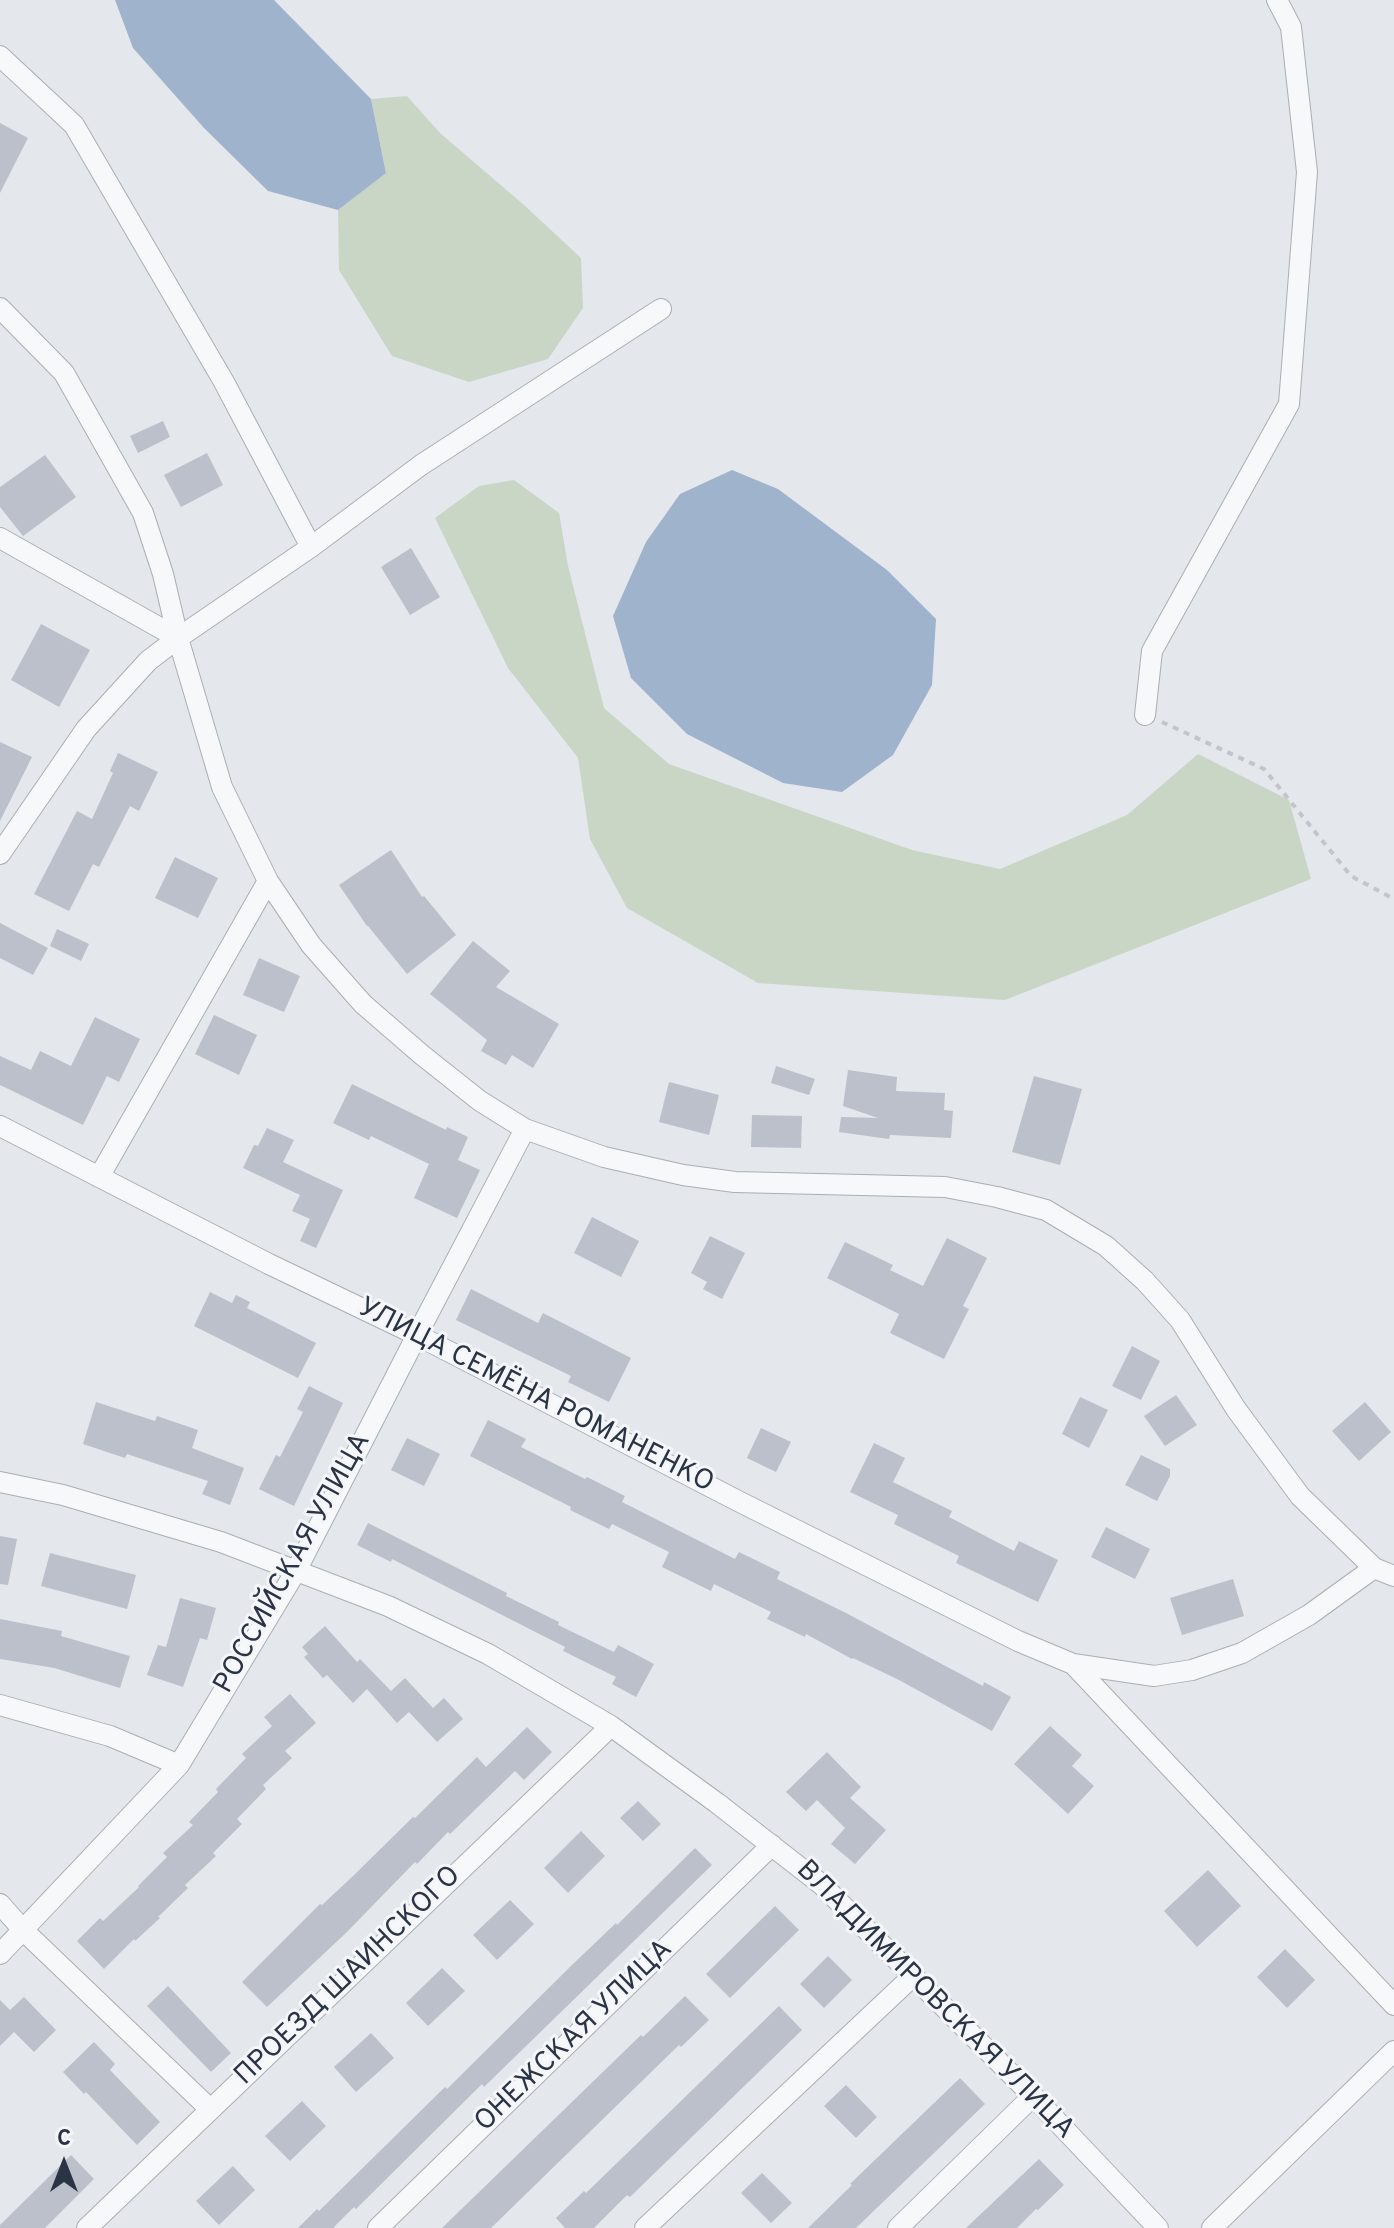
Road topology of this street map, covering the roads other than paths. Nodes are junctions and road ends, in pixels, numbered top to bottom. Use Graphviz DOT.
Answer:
graph roads {
  1 [pos="1277,0"];
  2 [pos="0,56"];
  3 [pos="0,308"];
  4 [pos="661,309"];
  5 [pos="0,538"];
  6 [pos="311,547"];
  7 [pos="178,638"];
  8 [pos="1145,715"];
  9 [pos="2,845"];
  10 [pos="268,881"];
  11 [pos="0,1126"];
  12 [pos="525,1129"];
  13 [pos="99,1177"];
  14 [pos="417,1335"];
  15 [pos="0,1482"];
  16 [pos="1374,1568"];
  17 [pos="296,1571"];
  18 [pos="1394,1576"];
  19 [pos="1073,1664"];
  20 [pos="0,1705"];
  21 [pos="611,1726"];
  22 [pos="179,1765"];
  23 [pos="772,1845"];
  24 [pos="0,1904"];
  25 [pos="24,1931"];
  26 [pos="0,1954"];
  27 [pos="913,1976"];
  28 [pos="1394,2005"];
  29 [pos="1394,2051"];
  30 [pos="1033,2096"];
  31 [pos="210,2109"];
  32 [pos="87,2228"];
  33 [pos="378,2228"];
  34 [pos="645,2228"];
  35 [pos="898,2228"];
  36 [pos="1158,2228"];
  37 [pos="1212,2228"];
  1 -- 8 [label="street"];
  2 -- 6 [label="street"];
  3 -- 7 [label="street"];
  4 -- 6 [label="street"];
  5 -- 7 [label="street"];
  6 -- 7 [label="street"];
  7 -- 9 [label="street"];
  7 -- 10 [label="street"];
  10 -- 12 [label="street"];
  10 -- 13 [label="street"];
  11 -- 13 [label="street, УЛИЦА СЕМЁНА РОМАНЕНКО"];
  12 -- 14 [label="street, РОССИЙСКАЯ УЛИЦА"];
  12 -- 16 [label="street"];
  13 -- 14 [label="street, УЛИЦА СЕМЁНА РОМАНЕНКО"];
  14 -- 17 [label="street, РОССИЙСКАЯ УЛИЦА"];
  14 -- 19 [label="street, УЛИЦА СЕМЁНА РОМАНЕНКО"];
  15 -- 17 [label="street, ВЛАДИМИРОВСКАЯ УЛИЦА"];
  16 -- 18 [label="street"];
  16 -- 19 [label="street, УЛИЦА СЕМЁНА РОМАНЕНКО"];
  17 -- 21 [label="street, ВЛАДИМИРОВСКАЯ УЛИЦА"];
  17 -- 22 [label="street, РОССИЙСКАЯ УЛИЦА"];
  19 -- 28 [label="street, УЛИЦА СЕМЁНА РОМАНЕНКО"];
  20 -- 22 [label="street"];
  21 -- 23 [label="street, ВЛАДИМИРОВСКАЯ УЛИЦА"];
  21 -- 31 [label="street, ПРОЕЗД ШАИНСКОГО"];
  22 -- 25 [label="street, РОССИЙСКАЯ УЛИЦА"];
  23 -- 27 [label="street, ВЛАДИМИРОВСКАЯ УЛИЦА"];
  23 -- 33 [label="street, ОНЕЖСКАЯ УЛИЦА"];
  24 -- 25 [label="street"];
  25 -- 26 [label="street, РОССИЙСКАЯ УЛИЦА"];
  25 -- 31 [label="street"];
  27 -- 30 [label="street, ВЛАДИМИРОВСКАЯ УЛИЦА"];
  27 -- 34 [label="street"];
  29 -- 37 [label="street"];
  30 -- 35 [label="street"];
  30 -- 36 [label="street, ВЛАДИМИРОВСКАЯ УЛИЦА"];
  31 -- 32 [label="street, ПРОЕЗД ШАИНСКОГО"];
}
